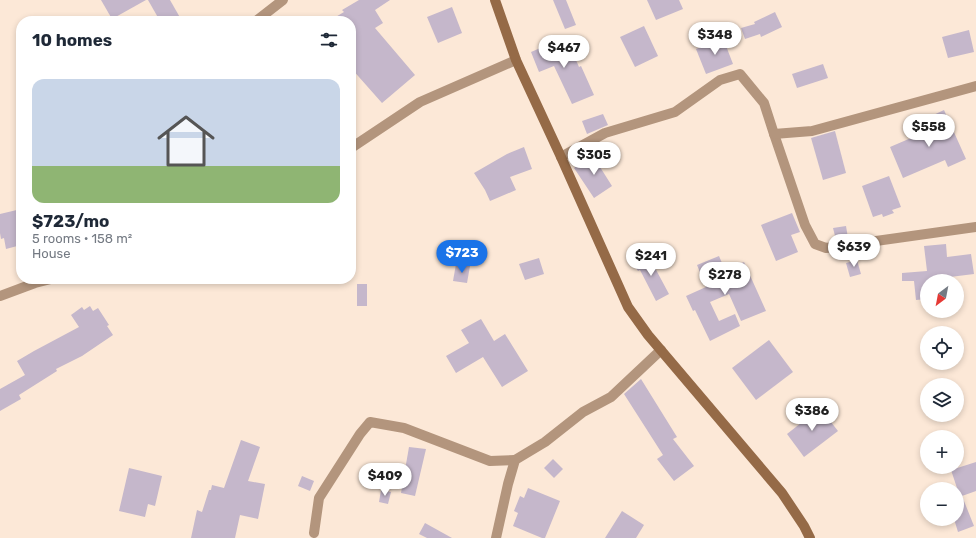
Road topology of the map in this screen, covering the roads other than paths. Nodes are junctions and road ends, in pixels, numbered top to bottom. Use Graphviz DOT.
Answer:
graph roads {
  1 [pos="283,0"];
  2 [pos="495,0"];
  3 [pos="262,16"];
  4 [pos="516,60"];
  5 [pos="976,86"];
  6 [pos="774,134"];
  7 [pos="356,145"];
  8 [pos="561,157"];
  9 [pos="976,227"];
  10 [pos="32,284"];
  11 [pos="0,296"];
  12 [pos="661,350"];
  13 [pos="515,460"];
  14 [pos="314,533"];
  15 [pos="496,538"];
  16 [pos="810,538"];
  1 -- 3 [label="street"];
  2 -- 4 [label="street"];
  4 -- 7 [label="street"];
  4 -- 8 [label="street"];
  5 -- 6 [label="street"];
  6 -- 8 [label="street"];
  6 -- 9 [label="street"];
  8 -- 12 [label="street"];
  10 -- 11 [label="street"];
  12 -- 13 [label="street"];
  12 -- 16 [label="street"];
  13 -- 14 [label="street"];
  13 -- 15 [label="street"];
}
